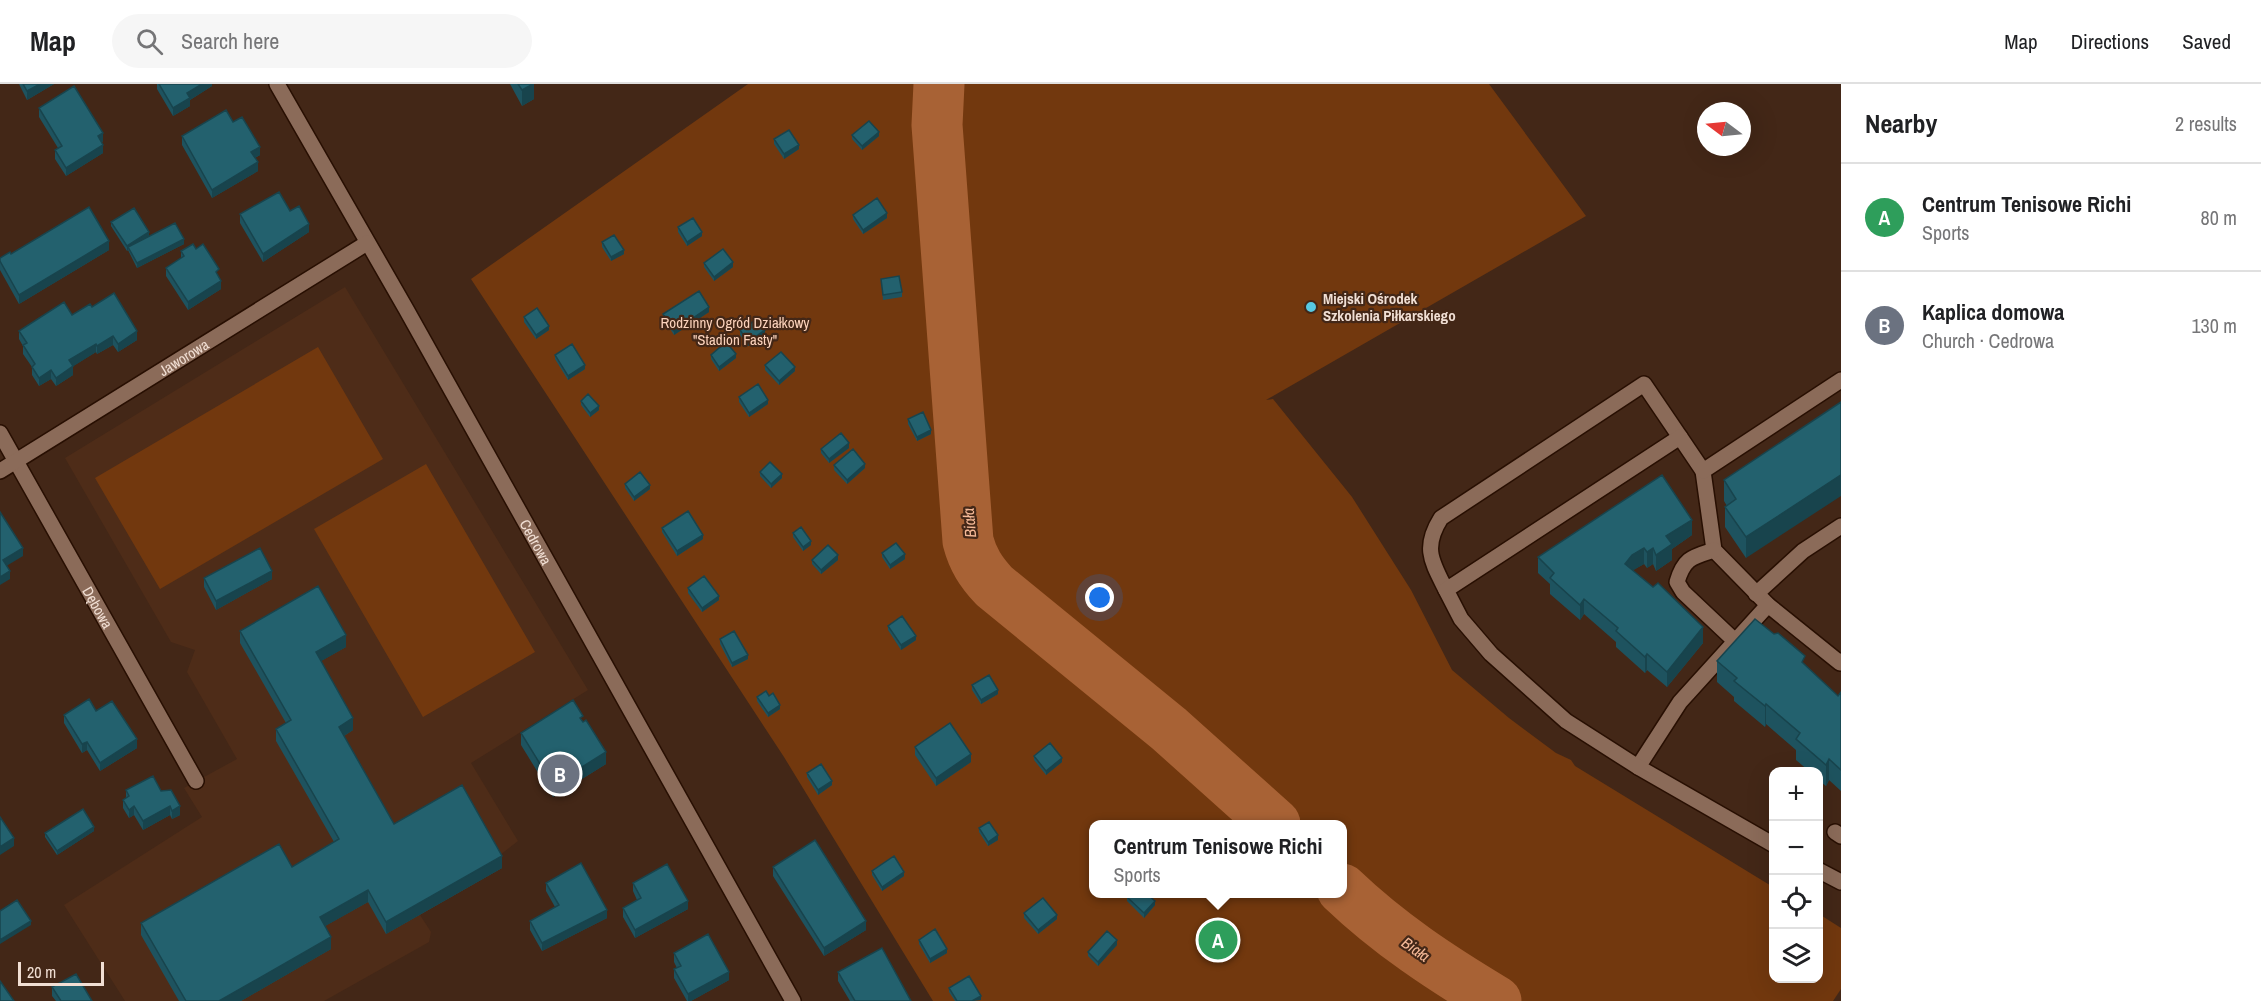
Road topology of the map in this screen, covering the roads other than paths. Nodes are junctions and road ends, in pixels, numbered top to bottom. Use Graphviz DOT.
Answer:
graph roads {
  1 [pos="277,84"];
  2 [pos="368,243"];
  3 [pos="1841,380"];
  4 [pos="0,433"];
  5 [pos="1680,437"];
  6 [pos="16,461"];
  7 [pos="0,471"];
  8 [pos="1702,471"];
  9 [pos="1841,526"];
  10 [pos="1714,550"];
  11 [pos="1446,590"];
  12 [pos="1756,594"];
  13 [pos="1768,605"];
  14 [pos="1735,641"];
  15 [pos="1841,662"];
  16 [pos="1638,767"];
  17 [pos="196,781"];
  18 [pos="1769,843"];
  19 [pos="1823,873"];
  20 [pos="1841,882"];
  21 [pos="793,1001"];
  1 -- 2 [label="street, Cedrowa"];
  2 -- 6 [label="street, Jaworowa"];
  2 -- 21 [label="street, Cedrowa"];
  3 -- 8 [label="street"];
  4 -- 6 [label="street, Dębowa"];
  5 -- 8 [label="street"];
  5 -- 11 [label="street"];
  5 -- 11 [label="street"];
  6 -- 7 [label="street, Jaworowa"];
  6 -- 17 [label="street, Dębowa"];
  8 -- 10 [label="street"];
  9 -- 12 [label="street"];
  10 -- 12 [label="street"];
  10 -- 14 [label="street"];
  11 -- 16 [label="street"];
  12 -- 13 [label="street"];
  13 -- 14 [label="street"];
  13 -- 15 [label="street"];
  14 -- 16 [label="street"];
  16 -- 18 [label="street"];
  19 -- 20 [label="street"];
}
